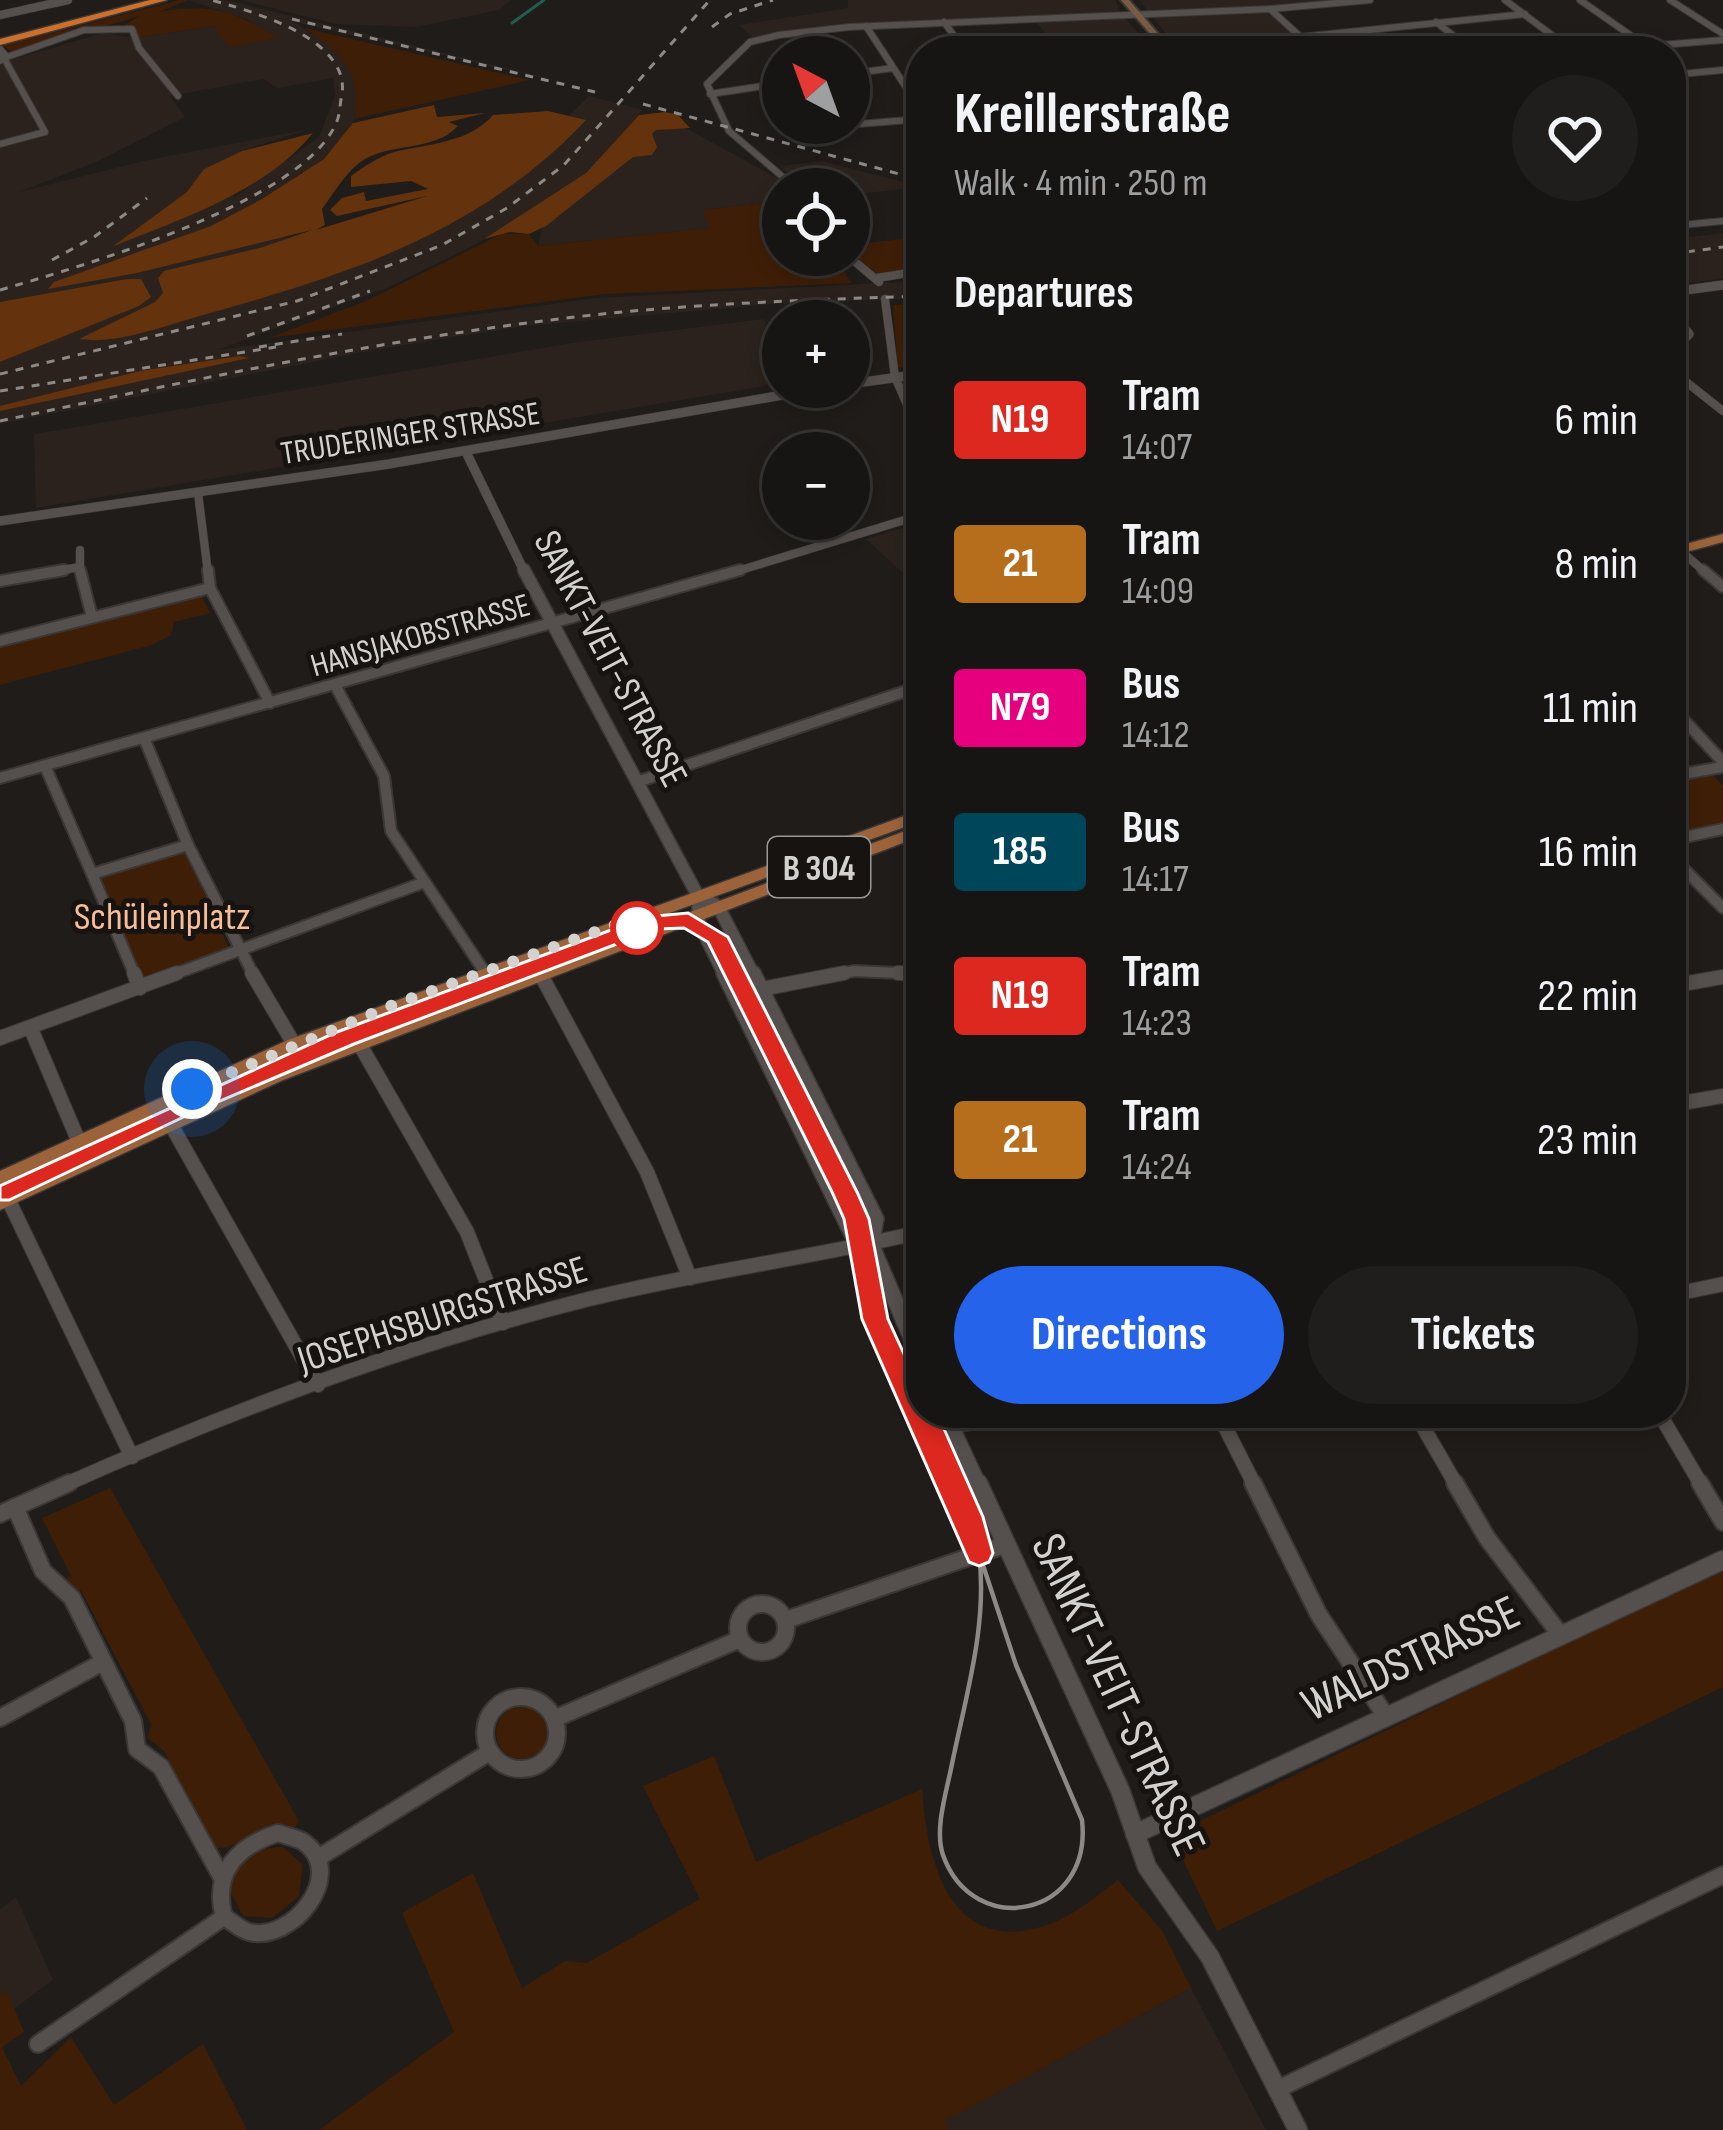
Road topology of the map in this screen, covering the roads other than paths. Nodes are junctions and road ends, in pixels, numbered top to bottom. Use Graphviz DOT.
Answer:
graph roads {
  1 [pos="68,0"];
  2 [pos="144,0"];
  3 [pos="162,0"];
  4 [pos="1125,0"];
  5 [pos="1370,0"];
  6 [pos="1504,0"];
  7 [pos="1580,0"];
  8 [pos="1670,0"];
  9 [pos="1270,9"];
  10 [pos="1525,14"];
  11 [pos="0,15"];
  12 [pos="1135,15"];
  13 [pos="944,22"];
  14 [pos="1436,22"];
  15 [pos="866,26"];
  16 [pos="954,36"];
  17 [pos="1155,36"];
  18 [pos="1299,36"];
  19 [pos="1309,36"];
  20 [pos="1453,36"];
  21 [pos="1554,36"];
  22 [pos="1631,36"];
  23 [pos="1723,37"];
  24 [pos="1686,43"];
  25 [pos="2,46"];
  26 [pos="893,68"];
  27 [pos="870,71"];
  28 [pos="1721,71"];
  29 [pos="1686,74"];
  30 [pos="762,86"];
  31 [pos="906,89"];
  32 [pos="710,94"];
  33 [pos="178,96"];
  34 [pos="906,116"];
  35 [pos="870,121"];
  36 [pos="0,144"];
  37 [pos="772,168"];
  38 [pos="1723,221"];
  39 [pos="1686,225"];
  40 [pos="870,274"];
  41 [pos="906,274"];
  42 [pos="1723,285"];
  43 [pos="1686,290"];
  44 [pos="885,299"];
  45 [pos="906,376"];
  46 [pos="895,377"];
  47 [pos="870,380"];
  48 [pos="1686,382"];
  49 [pos="762,399"];
  50 [pos="906,402"];
  51 [pos="1723,411"];
  52 [pos="466,452"];
  53 [pos="197,493"];
  54 [pos="906,519"];
  55 [pos="0,521"];
  56 [pos="1723,528"];
  57 [pos="1723,538"];
  58 [pos="1686,539"];
  59 [pos="1686,542"];
  60 [pos="80,550"];
  61 [pos="1686,554"];
  62 [pos="79,567"];
  63 [pos="0,581"];
  64 [pos="1722,586"];
  65 [pos="210,589"];
  66 [pos="92,617"];
  67 [pos="553,625"];
  68 [pos="0,640"];
  69 [pos="335,686"];
  70 [pos="906,691"];
  71 [pos="270,704"];
  72 [pos="1686,723"];
  73 [pos="144,739"];
  74 [pos="1723,764"];
  75 [pos="45,766"];
  76 [pos="1686,773"];
  77 [pos="0,778"];
  78 [pos="637,782"];
  79 [pos="906,820"];
  80 [pos="1723,829"];
  81 [pos="906,836"];
  82 [pos="1686,837"];
  83 [pos="188,845"];
  84 [pos="1688,872"];
  85 [pos="92,874"];
  86 [pos="424,882"];
  87 [pos="698,896"];
  88 [pos="718,906"];
  89 [pos="1723,908"];
  90 [pos="697,916"];
  91 [pos="239,951"];
  92 [pos="484,971"];
  93 [pos="906,973"];
  94 [pos="541,975"];
  95 [pos="1723,977"];
  96 [pos="1686,983"];
  97 [pos="140,988"];
  98 [pos="762,988"];
  99 [pos="31,1029"];
  100 [pos="0,1039"];
  101 [pos="359,1042"];
  102 [pos="294,1044"];
  103 [pos="1723,1096"];
  104 [pos="1686,1103"];
  105 [pos="170,1124"];
  106 [pos="79,1142"];
  107 [pos="0,1179"];
  108 [pos="4,1201"];
  109 [pos="906,1236"];
  110 [pos="871,1244"];
  111 [pos="690,1278"];
  112 [pos="1723,1284"];
  113 [pos="1686,1292"];
  114 [pos="503,1323"];
  115 [pos="906,1325"];
  116 [pos="318,1385"];
  117 [pos="951,1428"];
  118 [pos="1225,1428"];
  119 [pos="1424,1428"];
  120 [pos="1668,1428"];
  121 [pos="132,1457"];
  122 [pos="8,1510"];
  123 [pos="1723,1522"];
  124 [pos="1004,1545"];
  125 [pos="1723,1560"];
  126 [pos="786,1620"];
  127 [pos="1559,1633"];
  128 [pos="740,1639"];
  129 [pos="103,1662"];
  130 [pos="1385,1715"];
  131 [pos="0,1718"];
  132 [pos="556,1718"];
  133 [pos="488,1753"];
  134 [pos="1136,1834"];
  135 [pos="318,1858"];
  136 [pos="1723,1875"];
  137 [pos="221,1876"];
  138 [pos="224,1918"];
  139 [pos="38,2044"];
  140 [pos="1278,2089"];
  141 [pos="1298,2130"];
  1 -- 11 [label="street"];
  2 -- 25 [label="highway"];
  3 -- 25 [label="highway"];
  4 -- 12 [label="main road"];
  5 -- 9 [label="street"];
  6 -- 10 [label="street"];
  7 -- 22 [label="street"];
  8 -- 23 [label="street"];
  9 -- 12 [label="street"];
  9 -- 18 [label="street"];
  10 -- 14 [label="street"];
  10 -- 21 [label="street"];
  12 -- 13 [label="street"];
  12 -- 17 [label="main road"];
  13 -- 15 [label="street"];
  13 -- 16 [label="street"];
  14 -- 19 [label="street"];
  14 -- 20 [label="street"];
  15 -- 26 [label="street"];
  15 -- 32 [label="street"];
  23 -- 24 [label="street"];
  25 -- 33 [label="street"];
  25 -- 36 [label="street"];
  26 -- 27 [label="street"];
  26 -- 31 [label="street"];
  28 -- 29 [label="street"];
  30 -- 32 [label="street"];
  32 -- 37 [label="street"];
  34 -- 35 [label="street"];
  38 -- 39 [label="street"];
  40 -- 41 [label="street"];
  42 -- 43 [label="street"];
  44 -- 46 [label="street"];
  45 -- 46 [label="street"];
  46 -- 47 [label="street"];
  46 -- 50 [label="street"];
  48 -- 51 [label="street"];
  49 -- 52 [label="street, TRUDERINGER STRASSE"];
  52 -- 53 [label="street, TRUDERINGER STRASSE"];
  52 -- 67 [label="street, SANKT-VEIT-STRASSE"];
  53 -- 55 [label="street, TRUDERINGER STRASSE"];
  53 -- 65 [label="street"];
  54 -- 67 [label="street, HANSJAKOBSTRASSE"];
  56 -- 58 [label="main road"];
  57 -- 59 [label="main road"];
  60 -- 62 [label="street"];
  61 -- 64 [label="street"];
  62 -- 63 [label="street"];
  62 -- 66 [label="street"];
  65 -- 66 [label="street"];
  65 -- 71 [label="street"];
  66 -- 68 [label="street"];
  67 -- 69 [label="street, HANSJAKOBSTRASSE"];
  67 -- 78 [label="street, SANKT-VEIT-STRASSE"];
  69 -- 71 [label="street, HANSJAKOBSTRASSE"];
  69 -- 86 [label="street"];
  70 -- 78 [label="street"];
  71 -- 73 [label="street, HANSJAKOBSTRASSE"];
  72 -- 74 [label="street"];
  73 -- 75 [label="street, HANSJAKOBSTRASSE"];
  73 -- 83 [label="street"];
  74 -- 76 [label="street"];
  75 -- 77 [label="street, HANSJAKOBSTRASSE"];
  75 -- 85 [label="street"];
  78 -- 87 [label="street, SANKT-VEIT-STRASSE"];
  79 -- 87 [label="main road, B 304"];
  80 -- 82 [label="street"];
  81 -- 88 [label="main road, B 304"];
  83 -- 85 [label="street"];
  83 -- 91 [label="street"];
  84 -- 89 [label="street"];
  85 -- 97 [label="street"];
  86 -- 91 [label="street"];
  86 -- 92 [label="street"];
  87 -- 88 [label="street"];
  87 -- 90 [label="street"];
  87 -- 92 [label="main road, B 304"];
  88 -- 90 [label="main road, B 304"];
  88 -- 98 [label="street"];
  90 -- 94 [label="main road, B 304"];
  90 -- 110 [label="street"];
  91 -- 97 [label="street"];
  91 -- 102 [label="street"];
  92 -- 102 [label="main road, B 304"];
  93 -- 98 [label="street"];
  94 -- 101 [label="main road, B 304"];
  94 -- 111 [label="street"];
  95 -- 96 [label="street"];
  97 -- 99 [label="street"];
  98 -- 110 [label="street"];
  99 -- 100 [label="street"];
  99 -- 106 [label="street"];
  101 -- 105 [label="main road, B 304"];
  101 -- 114 [label="street"];
  102 -- 106 [label="main road, B 304"];
  103 -- 104 [label="street"];
  105 -- 108 [label="main road, B 304"];
  105 -- 116 [label="street"];
  106 -- 107 [label="main road, B 304"];
  108 -- 121 [label="street"];
  109 -- 110 [label="street, JOSEPHSBURGSTRASSE"];
  110 -- 111 [label="street, JOSEPHSBURGSTRASSE"];
  110 -- 115 [label="street"];
  111 -- 114 [label="street, JOSEPHSBURGSTRASSE"];
  112 -- 113 [label="street"];
  114 -- 116 [label="street, JOSEPHSBURGSTRASSE"];
  116 -- 121 [label="street, JOSEPHSBURGSTRASSE"];
  117 -- 124 [label="street, SANKT-VEIT-STRASSE"];
  118 -- 130 [label="street"];
  119 -- 127 [label="street"];
  120 -- 123 [label="street"];
  121 -- 122 [label="street, JOSEPHSBURGSTRASSE"];
  122 -- 129 [label="street"];
  124 -- 126 [label="street"];
  124 -- 134 [label="street, SANKT-VEIT-STRASSE"];
  125 -- 127 [label="street, WALDSTRASSE"];
  126 -- 128 [label="street"];
  126 -- 128 [label="street"];
  127 -- 130 [label="street, WALDSTRASSE"];
  128 -- 132 [label="street"];
  129 -- 131 [label="street"];
  129 -- 137 [label="street"];
  130 -- 134 [label="street, WALDSTRASSE"];
  132 -- 133 [label="street"];
  132 -- 133 [label="street"];
  133 -- 135 [label="street"];
  134 -- 140 [label="street, SANKT-VEIT-STRASSE"];
  135 -- 137 [label="street"];
  135 -- 138 [label="street"];
  136 -- 140 [label="street"];
  137 -- 138 [label="street"];
  138 -- 139 [label="street"];
  140 -- 141 [label="street, SANKT-VEIT-STRASSE"];
}
